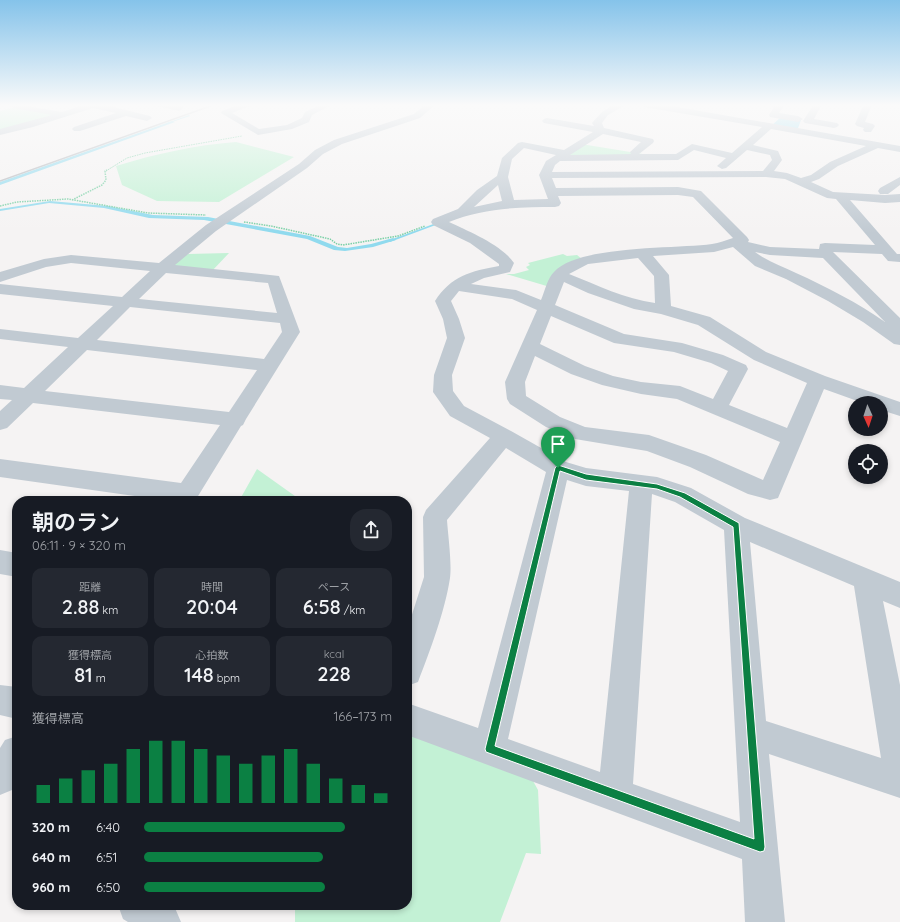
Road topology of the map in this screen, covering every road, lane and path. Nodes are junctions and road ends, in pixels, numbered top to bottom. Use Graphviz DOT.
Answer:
graph roads {
  1 [pos="175,147"];
  2 [pos="328,147"];
  3 [pos="520,147"];
  4 [pos="530,147"];
  5 [pos="574,147"];
  6 [pos="606,147"];
  7 [pos="641,147"];
  8 [pos="692,147"];
  9 [pos="692,147"];
  10 [pos="744,147"];
  11 [pos="749,147"];
  12 [pos="872,147"];
  13 [pos="889,147"];
  14 [pos="900,149"];
  15 [pos="635,152"];
  16 [pos="561,155"];
  17 [pos="733,156"];
  18 [pos="660,157"];
  19 [pos="714,173"];
  20 [pos="766,174"];
  21 [pos="545,175"];
  22 [pos="502,177"];
  23 [pos="900,180"];
  24 [pos="801,182"];
  25 [pos="706,189"];
  26 [pos="551,192"];
  27 [pos="885,195"];
  28 [pos="840,196"];
  29 [pos="72,200"];
  30 [pos="898,203"];
  31 [pos="509,204"];
  32 [pos="0,206"];
  33 [pos="462,212"];
  34 [pos="207,215"];
  35 [pos="238,221"];
  36 [pos="438,222"];
  37 [pos="735,242"];
  38 [pos="886,250"];
  39 [pos="642,253"];
  40 [pos="827,254"];
  41 [pos="900,258"];
  42 [pos="161,269"];
  43 [pos="559,275"];
  44 [pos="0,277"];
  45 [pos="456,286"];
  46 [pos="0,289"];
  47 [pos="125,304"];
  48 [pos="546,307"];
  49 [pos="663,309"];
  50 [pos="287,319"];
  51 [pos="900,327"];
  52 [pos="0,334"];
  53 [pos="900,340"];
  54 [pos="83,344"];
  55 [pos="530,346"];
  56 [pos="270,366"];
  57 [pos="818,380"];
  58 [pos="0,392"];
  59 [pos="28,396"];
  60 [pos="718,407"];
  61 [pos="900,409"];
  62 [pos="236,420"];
  63 [pos="0,423"];
  64 [pos="504,436"];
  65 [pos="793,439"];
  66 [pos="0,468"];
  67 [pos="558,468"];
  68 [pos="641,484"];
  69 [pos="179,496"];
  70 [pos="186,496"];
  71 [pos="736,525"];
  72 [pos="0,562"];
  73 [pos="12,564"];
  74 [pos="866,579"];
  75 [pos="900,595"];
  76 [pos="412,657"];
  77 [pos="0,700"];
  78 [pos="12,702"];
  79 [pos="412,721"];
  80 [pos="752,732"];
  81 [pos="489,749"];
  82 [pos="12,760"];
  83 [pos="900,770"];
  84 [pos="0,778"];
  85 [pos="900,781"];
  86 [pos="615,795"];
  87 [pos="760,847"];
  88 [pos="144,910"];
  89 [pos="160,922"];
  90 [pos="764,922"];
  1 -- 29 [label="path"];
  2 -- 42 [label="street"];
  3 -- 22 [label="street"];
  4 -- 16 [label="street"];
  5 -- 16 [label="street"];
  6 -- 15 [label="street"];
  7 -- 15 [label="street"];
  8 -- 17 [label="street"];
  9 -- 18 [label="street"];
  10 -- 17 [label="street"];
  11 -- 20 [label="street"];
  12 -- 24 [label="street"];
  13 -- 14 [label="street"];
  15 -- 18 [label="street"];
  16 -- 18 [label="street"];
  16 -- 21 [label="street"];
  17 -- 19 [label="street"];
  19 -- 20 [label="street"];
  19 -- 21 [label="street"];
  19 -- 25 [label="street"];
  20 -- 24 [label="street"];
  21 -- 26 [label="street"];
  22 -- 31 [label="street"];
  22 -- 33 [label="street"];
  23 -- 27 [label="street"];
  24 -- 28 [label="street"];
  25 -- 26 [label="street"];
  25 -- 37 [label="street"];
  26 -- 31 [label="street"];
  27 -- 28 [label="street"];
  27 -- 30 [label="street"];
  28 -- 38 [label="street"];
  29 -- 32 [label="path"];
  29 -- 34 [label="path"];
  31 -- 33 [label="street"];
  33 -- 36 [label="street"];
  35 -- 36 [label="path"];
  36 -- 45 [label="street"];
  37 -- 39 [label="street"];
  37 -- 40 [label="street"];
  37 -- 53 [label="street"];
  38 -- 40 [label="street"];
  38 -- 41 [label="street"];
  39 -- 43 [label="street"];
  39 -- 49 [label="street"];
  40 -- 51 [label="street"];
  42 -- 44 [label="street"];
  42 -- 47 [label="street"];
  42 -- 50 [label="street"];
  43 -- 48 [label="street"];
  43 -- 49 [label="street"];
  45 -- 48 [label="street"];
  45 -- 64 [label="street"];
  46 -- 47 [label="street"];
  47 -- 50 [label="street"];
  47 -- 54 [label="street"];
  48 -- 55 [label="street"];
  48 -- 60 [label="street"];
  49 -- 57 [label="street"];
  50 -- 56 [label="street"];
  52 -- 54 [label="street"];
  54 -- 56 [label="street"];
  54 -- 59 [label="street"];
  55 -- 60 [label="street"];
  55 -- 65 [label="street"];
  56 -- 62 [label="street"];
  57 -- 61 [label="street"];
  57 -- 65 [label="street"];
  58 -- 59 [label="street"];
  59 -- 62 [label="street"];
  59 -- 63 [label="street"];
  60 -- 65 [label="street"];
  62 -- 70 [label="street"];
  64 -- 67 [label="street"];
  64 -- 76 [label="street"];
  66 -- 69 [label="street"];
  67 -- 68 [label="street"];
  67 -- 81 [label="street"];
  68 -- 71 [label="street"];
  68 -- 86 [label="street"];
  71 -- 74 [label="street"];
  71 -- 80 [label="street"];
  72 -- 73 [label="street"];
  74 -- 75 [label="street"];
  74 -- 83 [label="street"];
  77 -- 78 [label="street"];
  79 -- 81 [label="street"];
  80 -- 85 [label="street"];
  80 -- 87 [label="street"];
  81 -- 86 [label="street"];
  82 -- 84 [label="street"];
  86 -- 87 [label="street"];
  87 -- 90 [label="street"];
  88 -- 89 [label="street"];
}
